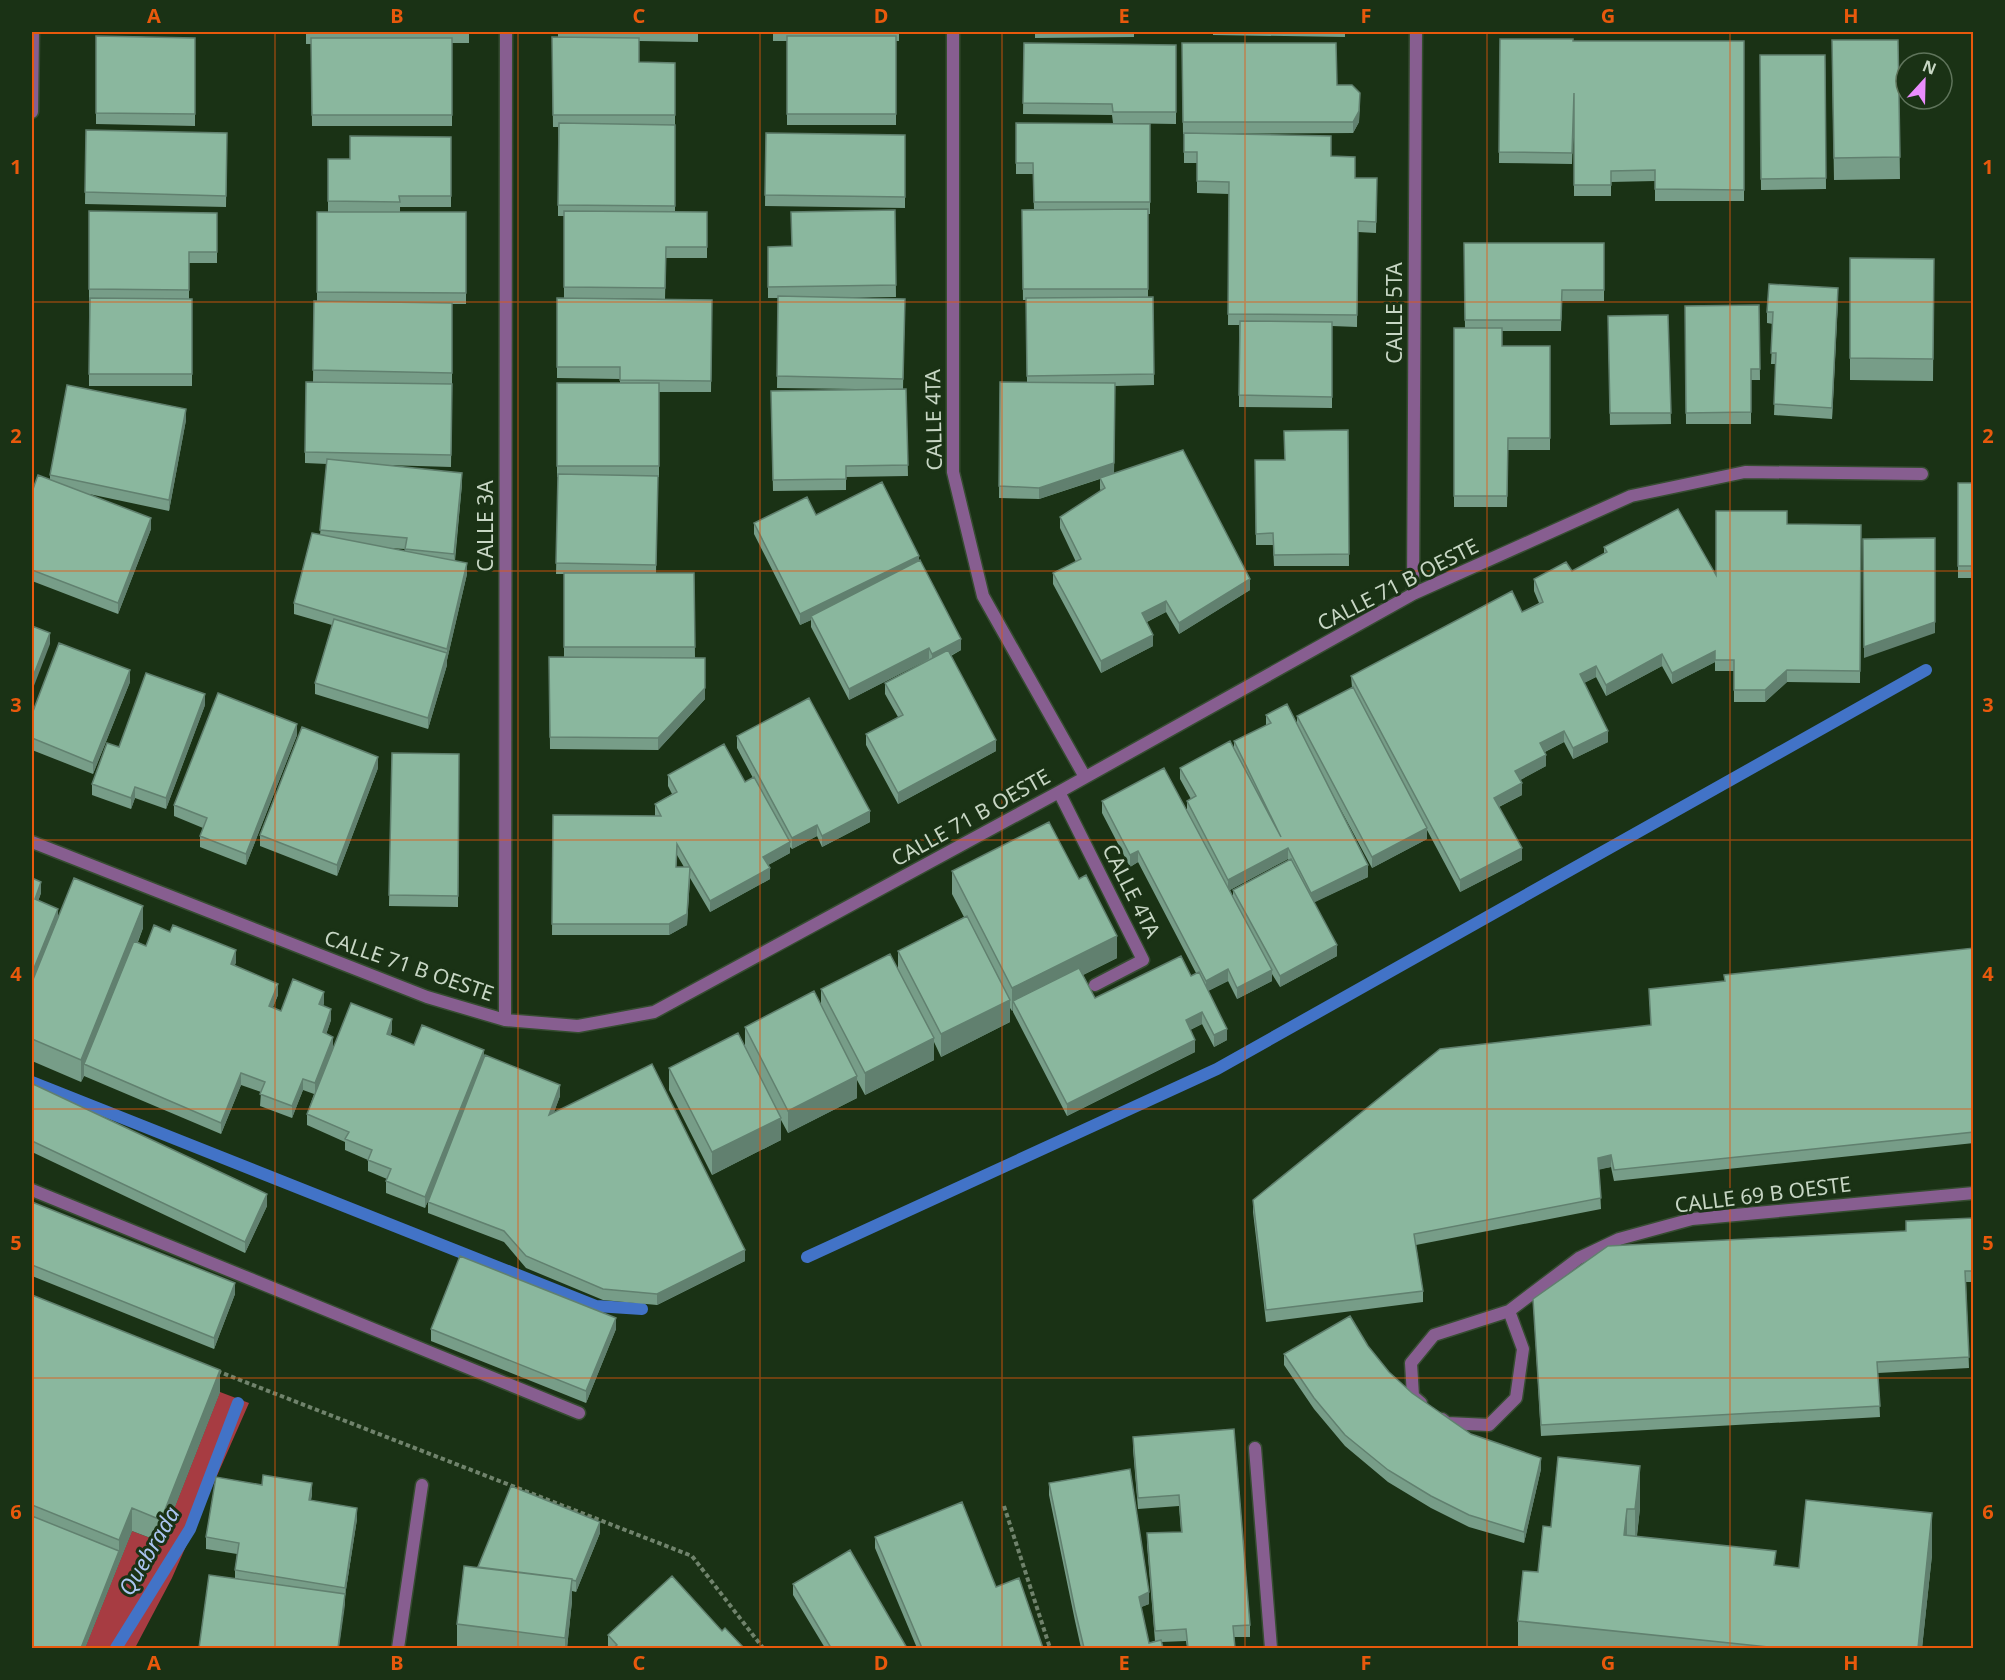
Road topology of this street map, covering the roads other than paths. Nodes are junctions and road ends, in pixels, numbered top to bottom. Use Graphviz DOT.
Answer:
graph roads {
  1 [pos="33,32"];
  2 [pos="506,32"];
  3 [pos="953,32"];
  4 [pos="1416,32"];
  5 [pos="32,112"];
  6 [pos="1922,474"];
  7 [pos="1413,594"];
  8 [pos="1086,777"];
  9 [pos="1059,792"];
  10 [pos="32,842"];
  11 [pos="1095,986"];
  12 [pos="506,1020"];
  13 [pos="32,1190"];
  14 [pos="1974,1193"];
  15 [pos="1509,1311"];
  16 [pos="579,1413"];
  17 [pos="1254,1448"];
  18 [pos="422,1485"];
  19 [pos="398,1648"];
  20 [pos="1271,1648"];
  1 -- 5 [label="street"];
  2 -- 12 [label="street, CALLE 3A"];
  3 -- 8 [label="street, CALLE 4TA"];
  4 -- 7 [label="street, CALLE 5TA"];
  6 -- 7 [label="street, CALLE 71 B OESTE"];
  7 -- 8 [label="street, CALLE 71 B OESTE"];
  8 -- 9 [label="street, CALLE 71 B OESTE"];
  9 -- 11 [label="street, CALLE 4TA"];
  9 -- 12 [label="street, CALLE 71 B OESTE"];
  10 -- 12 [label="street, CALLE 71 B OESTE"];
  13 -- 16 [label="street"];
  14 -- 15 [label="street, CALLE 69 B OESTE"];
  15 -- 15 [label="street, CALLE 69 B OESTE"];
  17 -- 20 [label="street"];
  18 -- 19 [label="street"];
}
